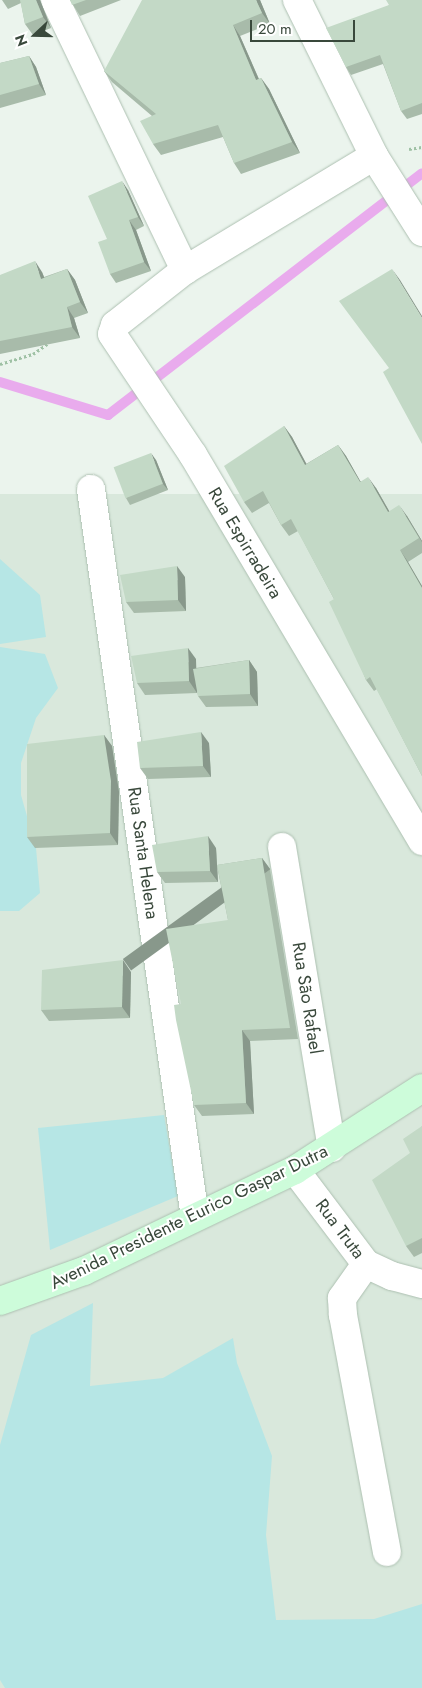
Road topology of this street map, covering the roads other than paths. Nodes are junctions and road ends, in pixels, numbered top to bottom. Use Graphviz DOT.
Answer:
graph roads {
  1 [pos="55,0"];
  2 [pos="297,0"];
  3 [pos="381,167"];
  4 [pos="416,221"];
  5 [pos="185,270"];
  6 [pos="90,489"];
  7 [pos="422,841"];
  8 [pos="282,847"];
  9 [pos="422,1088"];
  10 [pos="332,1148"];
  11 [pos="295,1170"];
  12 [pos="195,1217"];
  13 [pos="366,1264"];
  14 [pos="422,1284"];
  15 [pos="0,1301"];
  16 [pos="386,1552"];
  1 -- 5 [label="street"];
  2 -- 3 [label="street"];
  3 -- 4 [label="street"];
  3 -- 5 [label="street"];
  5 -- 7 [label="street, Rua Espirradeira"];
  6 -- 12 [label="street, Rua Santa Helena"];
  8 -- 10 [label="street, Rua São Rafael"];
  9 -- 10 [label="main road, Avenida Presidente Eurico Gaspar Dutra"];
  10 -- 11 [label="main road, Avenida Presidente Eurico Gaspar Dutra"];
  11 -- 12 [label="main road, Avenida Presidente Eurico Gaspar Dutra"];
  11 -- 13 [label="street, Rua Truta"];
  12 -- 15 [label="main road, Avenida Presidente Eurico Gaspar Dutra"];
  13 -- 14 [label="street, Rua Truta"];
  13 -- 16 [label="street"];
}
